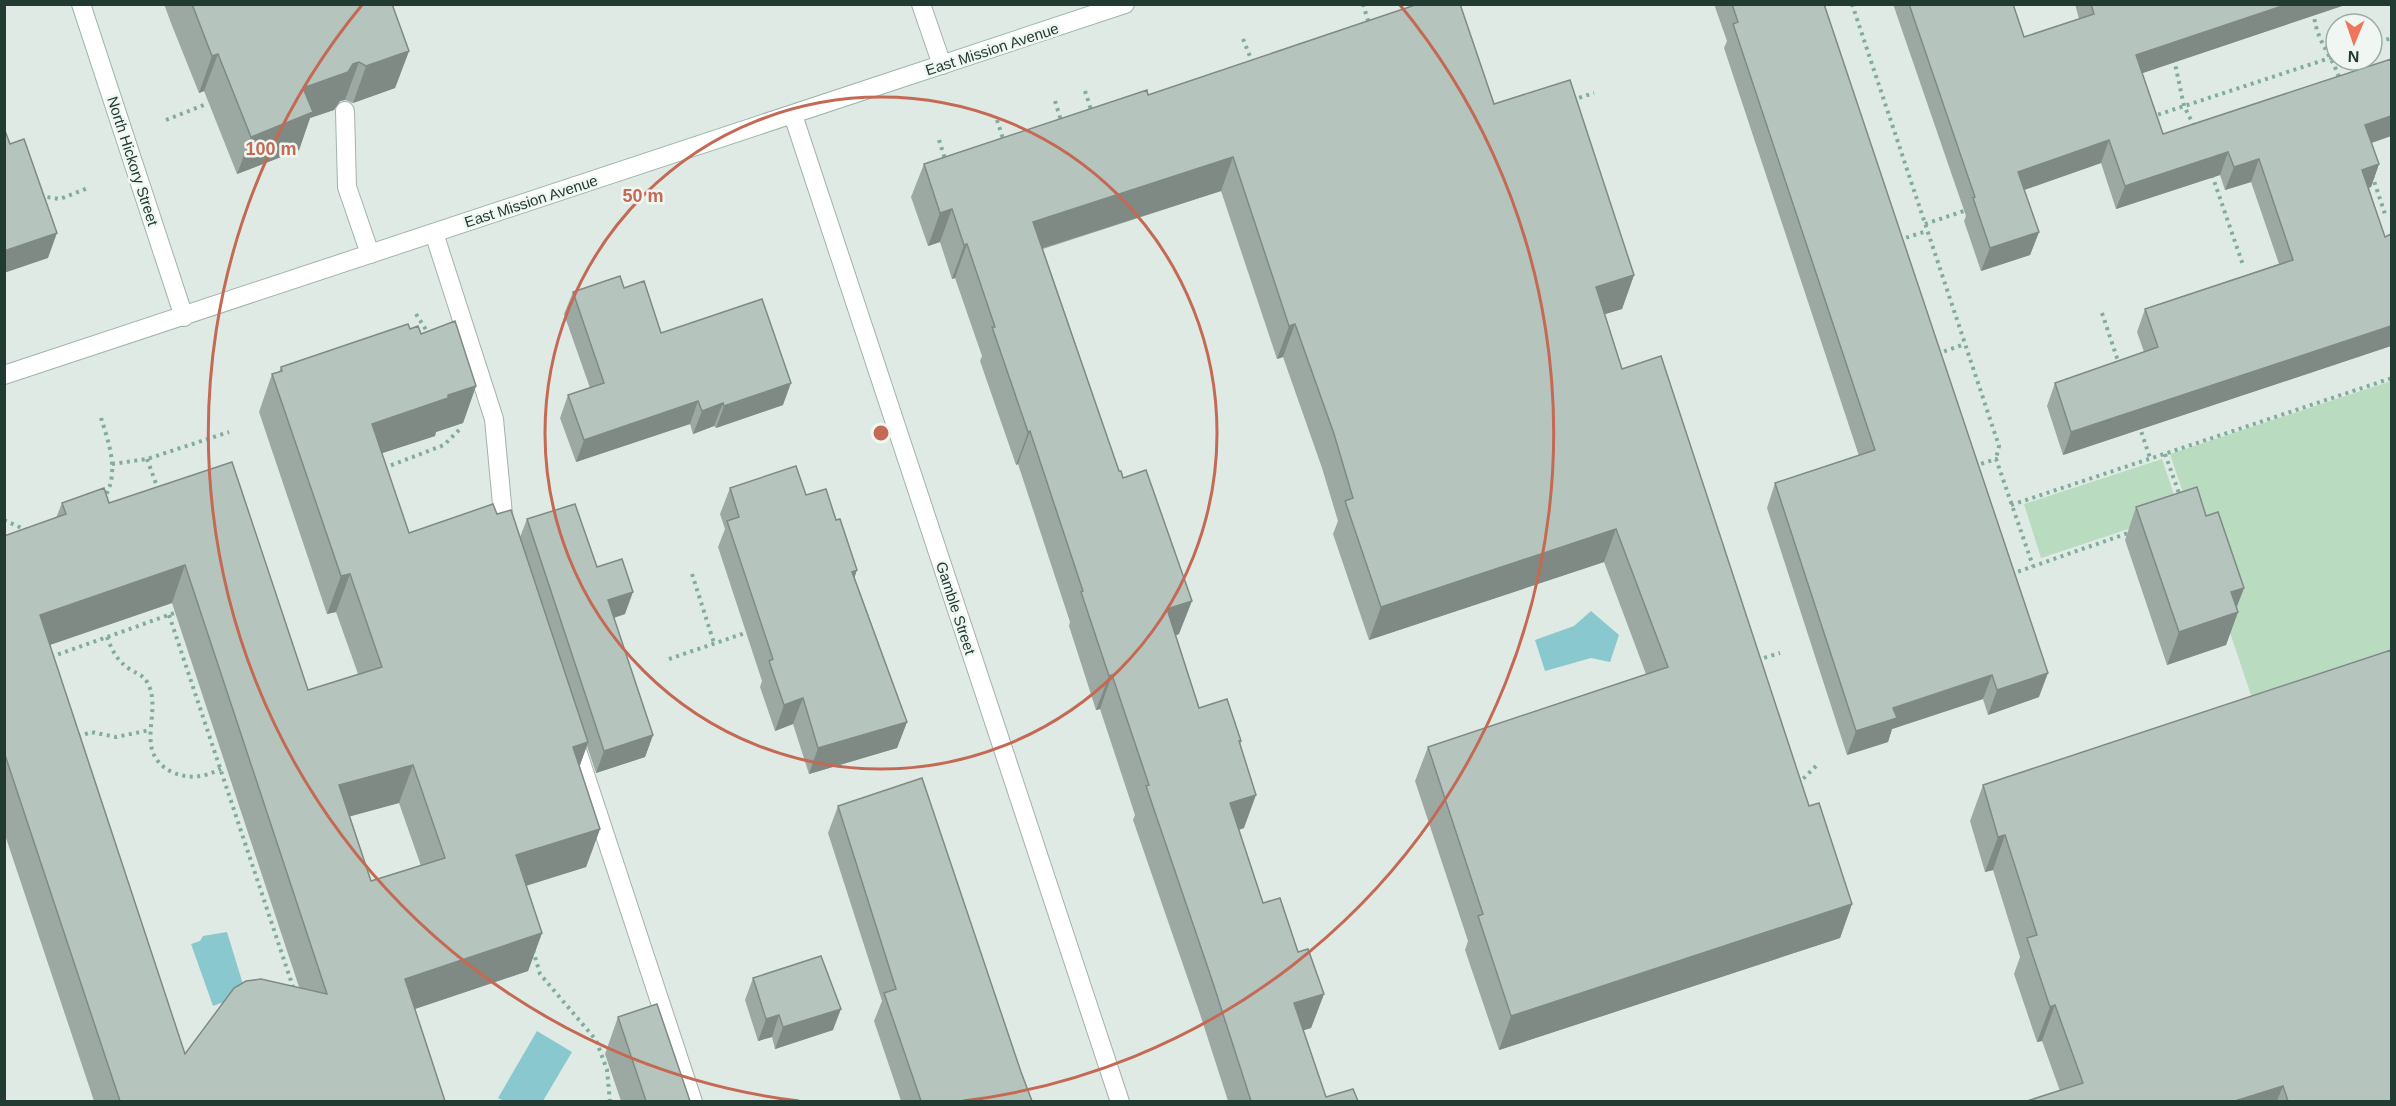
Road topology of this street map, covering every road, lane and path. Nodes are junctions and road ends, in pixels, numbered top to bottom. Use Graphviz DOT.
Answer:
graph roads {
  1 [pos="81,4"];
  2 [pos="921,4"];
  3 [pos="1125,4"];
  4 [pos="1362,4"];
  5 [pos="1852,4"];
  6 [pos="2313,4"];
  7 [pos="1371,30"];
  8 [pos="1244,39"];
  9 [pos="2324,48"];
  10 [pos="2173,57"];
  11 [pos="2324,60"];
  12 [pos="942,65"];
  13 [pos="1254,68"];
  14 [pos="2337,72"];
  15 [pos="2343,89"];
  16 [pos="1085,91"];
  17 [pos="1594,93"];
  18 [pos="1571,100"];
  19 [pos="1055,102"];
  20 [pos="204,105"];
  21 [pos="2184,106"];
  22 [pos="345,111"];
  23 [pos="793,115"];
  24 [pos="2150,117"];
  25 [pos="166,120"];
  26 [pos="997,120"];
  27 [pos="1096,124"];
  28 [pos="2197,133"];
  29 [pos="1066,134"];
  30 [pos="939,140"];
  31 [pos="1008,153"];
  32 [pos="946,162"];
  33 [pos="2368,164"];
  34 [pos="2209,165"];
  35 [pos="88,188"];
  36 [pos="35,194"];
  37 [pos="1971,209"];
  38 [pos="2386,217"];
  39 [pos="1925,224"];
  40 [pos="1927,231"];
  41 [pos="434,233"];
  42 [pos="1894,242"];
  43 [pos="370,254"];
  44 [pos="2244,265"];
  45 [pos="2102,313"];
  46 [pos="416,314"];
  47 [pos="184,317"];
  48 [pos="433,341"];
  49 [pos="1965,345"];
  50 [pos="1930,356"];
  51 [pos="2121,369"];
  52 [pos="4,375"];
  53 [pos="2391,378"];
  54 [pos="2135,414"];
  55 [pos="100,418"];
  56 [pos="464,423"];
  57 [pos="229,432"];
  58 [pos="2165,454"];
  59 [pos="2150,458"];
  60 [pos="147,459"];
  61 [pos="1996,459"];
  62 [pos="111,464"];
  63 [pos="1968,468"];
  64 [pos="374,471"];
  65 [pos="161,497"];
  66 [pos="102,500"];
  67 [pos="2182,503"];
  68 [pos="2011,505"];
  69 [pos="4,520"];
  70 [pos="2142,528"];
  71 [pos="33,532"];
  72 [pos="511,553"];
  73 [pos="2033,566"];
  74 [pos="692,574"];
  75 [pos="2001,577"];
  76 [pos="190,607"];
  77 [pos="169,615"];
  78 [pos="757,629"];
  79 [pos="107,637"];
  80 [pos="714,643"];
  81 [pos="1780,653"];
  82 [pos="48,658"];
  83 [pos="669,659"];
  84 [pos="1749,663"];
  85 [pos="567,721"];
  86 [pos="150,730"];
  87 [pos="74,738"];
  88 [pos="1817,765"];
  89 [pos="221,769"];
  90 [pos="1795,787"];
  91 [pos="531,943"];
  92 [pos="294,991"];
  93 [pos="610,1101"];
  94 [pos="693,1101"];
  95 [pos="1120,1101"];
  1 -- 47 [label="street, North Hickory Street"];
  2 -- 12 [label="street"];
  3 -- 12 [label="street, East Mission Avenue"];
  4 -- 7 [label="path"];
  5 -- 39 [label="path"];
  6 -- 9 [label="path"];
  8 -- 13 [label="path"];
  10 -- 21 [label="path"];
  11 -- 21 [label="path"];
  12 -- 23 [label="street, East Mission Avenue"];
  14 -- 15 [label="path"];
  16 -- 27 [label="path"];
  17 -- 18 [label="path"];
  19 -- 29 [label="path"];
  20 -- 25 [label="path"];
  21 -- 24 [label="path"];
  21 -- 28 [label="path"];
  22 -- 43 [label="street"];
  23 -- 41 [label="street, East Mission Avenue"];
  23 -- 95 [label="street, Gamble Street"];
  26 -- 31 [label="path"];
  30 -- 32 [label="path"];
  33 -- 38 [label="path"];
  34 -- 44 [label="path"];
  35 -- 36 [label="path"];
  37 -- 39 [label="path"];
  39 -- 40 [label="path"];
  40 -- 42 [label="path"];
  40 -- 49 [label="path"];
  41 -- 43 [label="street, East Mission Avenue"];
  41 -- 72 [label="street"];
  43 -- 47 [label="street, East Mission Avenue"];
  45 -- 51 [label="path"];
  46 -- 48 [label="path"];
  47 -- 52 [label="street, East Mission Avenue"];
  49 -- 50 [label="path"];
  49 -- 61 [label="path"];
  53 -- 58 [label="path"];
  54 -- 59 [label="path"];
  55 -- 62 [label="path"];
  56 -- 64 [label="path"];
  57 -- 60 [label="path"];
  58 -- 59 [label="path"];
  58 -- 67 [label="path"];
  59 -- 68 [label="path"];
  60 -- 62 [label="path"];
  60 -- 65 [label="path"];
  61 -- 63 [label="path"];
  61 -- 68 [label="path"];
  62 -- 66 [label="path"];
  68 -- 73 [label="path"];
  69 -- 71 [label="path"];
  70 -- 73 [label="path"];
  73 -- 75 [label="path"];
  74 -- 80 [label="path"];
  76 -- 77 [label="path"];
  77 -- 79 [label="path"];
  77 -- 89 [label="path"];
  78 -- 80 [label="path"];
  79 -- 82 [label="path"];
  79 -- 86 [label="path"];
  80 -- 83 [label="path"];
  81 -- 84 [label="path"];
  85 -- 94 [label="street"];
  86 -- 87 [label="path"];
  86 -- 89 [label="path"];
  88 -- 90 [label="path"];
  89 -- 92 [label="path"];
  91 -- 93 [label="path"];
}
